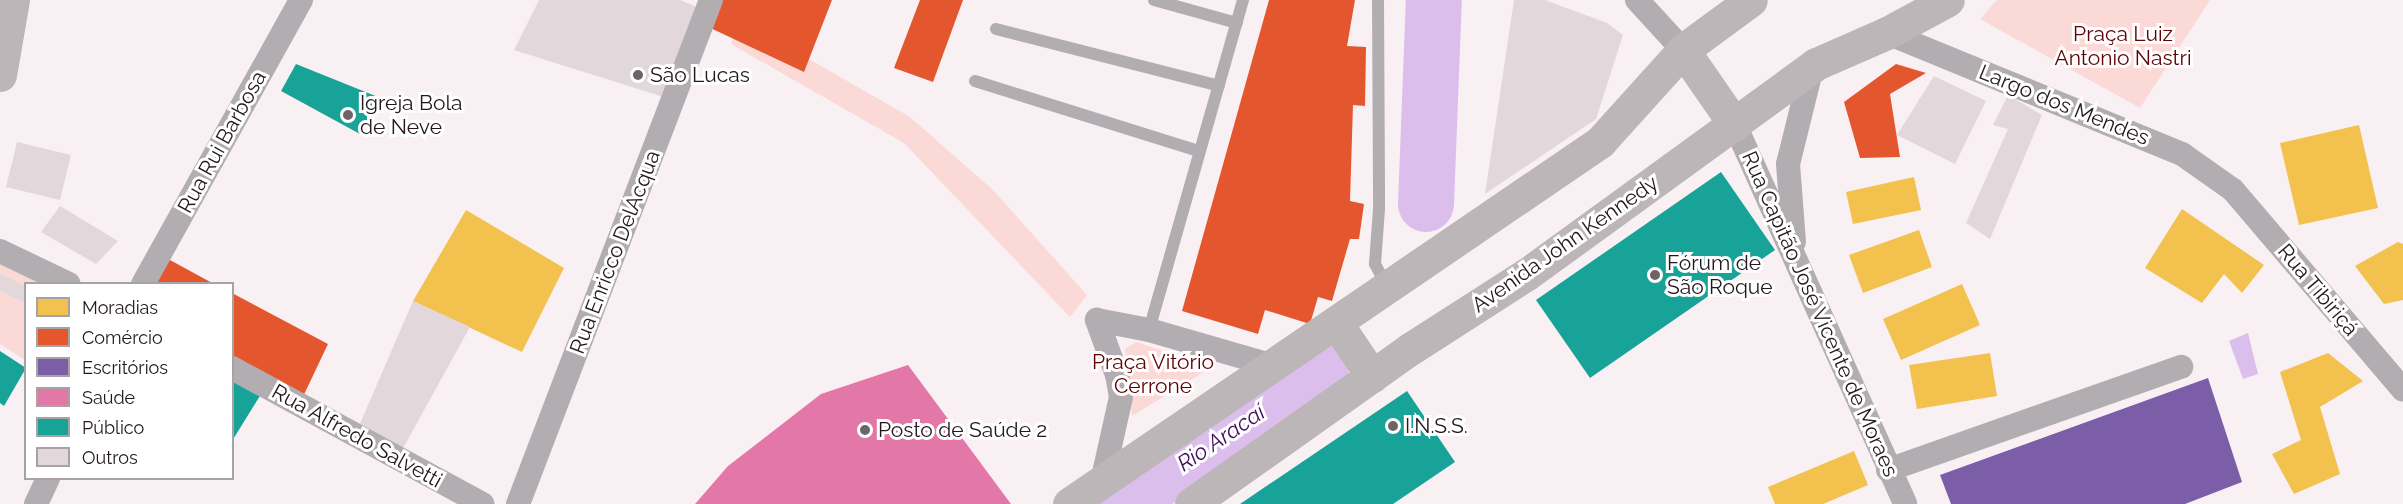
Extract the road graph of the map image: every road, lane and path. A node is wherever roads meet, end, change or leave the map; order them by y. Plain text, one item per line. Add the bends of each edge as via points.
1 (13, 0) edge
2 (301, 0) edge
3 (711, 0) edge
4 (1154, 0) edge
5 (1243, 0) edge
6 (1378, 0) edge
7 (1637, 0) edge
8 (1948, 0) edge
9 (1734, 4) edge
10 (1238, 23) junction
11 (996, 29) dead end
12 (1887, 33) junction
13 (1683, 50) junction
14 (1812, 67) junction
15 (0, 75) edge
16 (975, 81) dead end
17 (1219, 86) junction
18 (1735, 125) junction
19 (1199, 151) junction
20 (2233, 190) joint
21 (0, 251) edge
22 (1796, 260) junction
23 (65, 282) edge
24 (144, 282) edge
25 (1388, 289) junction
26 (1336, 324) junction
27 (1149, 330) junction
28 (1274, 366) junction
29 (2181, 367) dead end
30 (234, 369) edge
31 (1372, 376) junction
32 (2403, 390) edge
33 (1888, 470) junction
34 (47, 480) edge
35 (1101, 482) junction
36 (36, 504) edge
37 (482, 504) edge
38 (518, 504) edge
39 (1069, 504) edge
40 (1191, 504) edge
41 (1905, 504) edge

1 - 15 main road
2 - 24 street, Rua Rui Barbosa
3 - 38 street, Rua Enricco DelAcqua
4 - 10 lane
5 - 10 lane
6 - 25 lane via 1379,209 1374,264
7 - 13 street
8 - 12 main road, Avenida John Kennedy
9 - 13 main road
10 - 17 lane
11 - 17 lane
12 - 14 main road, Avenida John Kennedy
12 - 20 street, Largo dos Mendes via 2182,154
13 - 18 main road
13 - 25 main road via 1600,142
14 - 18 main road, Avenida John Kennedy
14 - 22 street via 1788,164
16 - 19 lane
17 - 19 lane
18 - 22 street, Rua Capitão José Vicente de Moraes
18 - 31 main road, Avenida John Kennedy via 1527,274
19 - 27 lane
20 - 32 street, Rua Tibiriçá
21 - 23 street
22 - 33 street, Rua Capitão José Vicente de Moraes
25 - 26 main road
26 - 28 main road
26 - 31 main road
27 - 28 street
27 - 35 street via 1097,320 1118,375 1121,397
28 - 35 main road
29 - 33 street
30 - 37 street, Rua Alfredo Salvetti
31 - 40 main road, Avenida John Kennedy
33 - 41 street, Rua Capitão José Vicente de Moraes
34 - 36 street
35 - 39 main road

